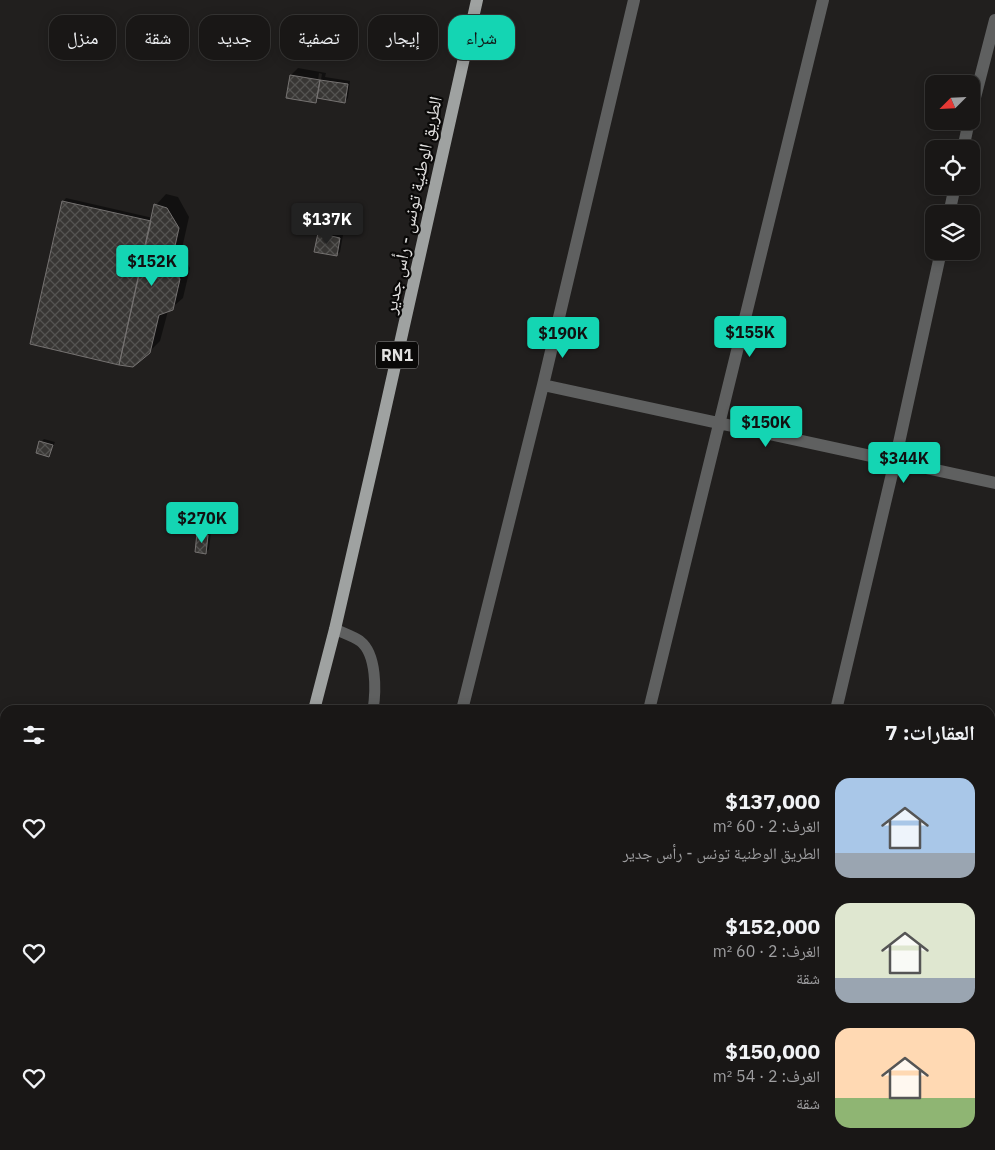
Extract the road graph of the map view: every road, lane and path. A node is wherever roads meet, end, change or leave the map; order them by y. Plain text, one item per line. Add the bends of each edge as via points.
1 (477, 0) edge
2 (634, 0) edge
3 (823, 0) edge
4 (995, 20) edge
5 (980, 78) edge
6 (939, 260) edge
7 (543, 385) junction
8 (720, 424) junction
9 (895, 461) junction
10 (995, 483) edge
11 (335, 629) junction
12 (315, 705) edge
13 (374, 705) edge
14 (463, 705) edge
15 (649, 705) edge
16 (837, 705) edge

1 - 11 main road, الطريق الوطنية تونس - رأس جدير / RN1
2 - 7 street
3 - 8 street
4 - 5 street
6 - 9 street
7 - 8 street
7 - 14 street
8 - 9 street
8 - 15 street
9 - 10 street
9 - 16 street
11 - 12 main road, الطريق الوطنية تونس - رأس جدير / RN1
11 - 13 lane via 362,642 374,665

